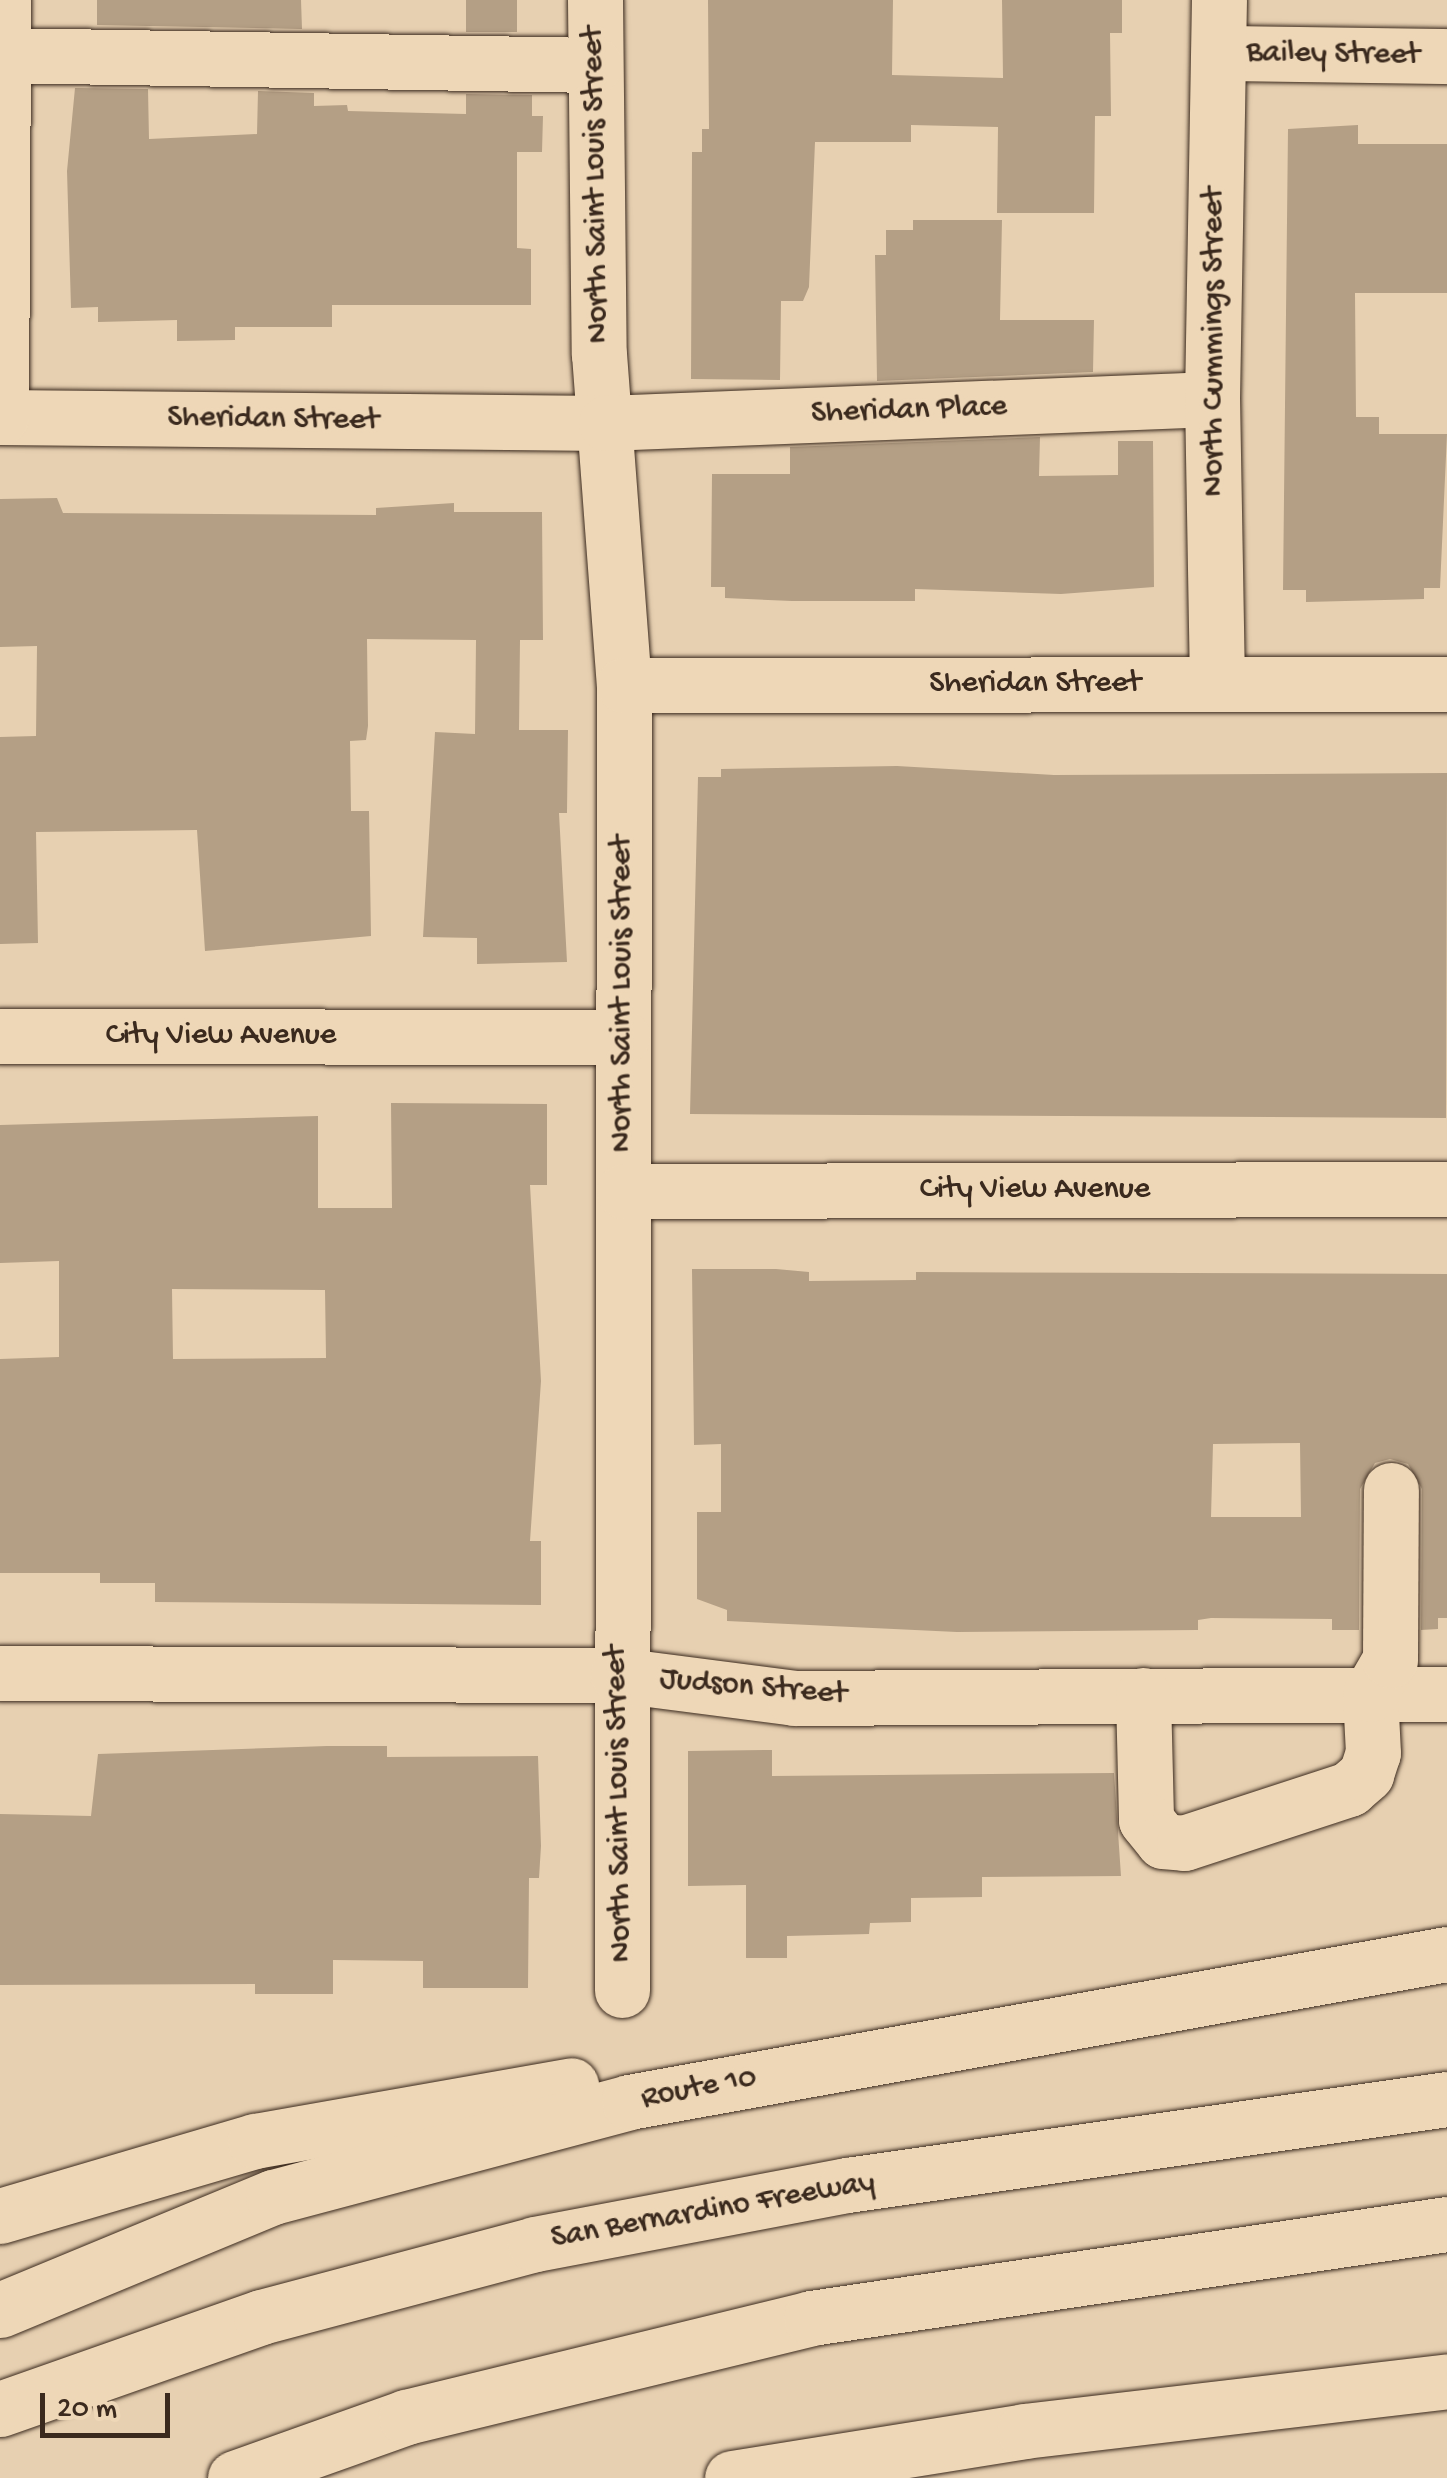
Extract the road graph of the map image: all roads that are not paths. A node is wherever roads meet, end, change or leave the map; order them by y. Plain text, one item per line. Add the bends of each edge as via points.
1 (3, 0) edge
2 (595, 0) edge
3 (1219, 0) edge
4 (1219, 54) junction
5 (1, 55) edge
6 (1447, 56) edge
7 (595, 65) junction
8 (1212, 399) junction
9 (1, 417) edge
10 (606, 423) junction
11 (624, 684) junction
12 (1217, 684) junction
13 (1447, 684) edge
14 (0, 1036) edge
15 (622, 1037) junction
16 (1447, 1188) edge
17 (624, 1191) junction
18 (1391, 1490) dead end
19 (0, 1673) edge
20 (618, 1675) junction
21 (1370, 1694) junction
22 (1447, 1694) edge
23 (1143, 1696) junction
24 (1439, 1955) edge
25 (622, 1990) dead end
26 (908, 2048) junction
27 (1435, 2100) edge
28 (0, 2216) edge
29 (1447, 2224) edge
30 (0, 2310) edge
31 (1447, 2380) edge
32 (0, 2410) edge
33 (234, 2478) edge
34 (732, 2478) edge

1 - 5 main road
2 - 7 main road, North Saint Louis Street
3 - 4 main road, North Cummings Street
4 - 6 main road, Bailey Street
4 - 8 main road, North Cummings Street
5 - 7 main road
5 - 9 main road
7 - 10 main road, North Saint Louis Street
8 - 10 main road, Sheridan Place
8 - 12 main road, North Cummings Street
9 - 10 main road, Sheridan Street
10 - 11 main road, North Saint Louis Street
11 - 12 main road, Sheridan Street
11 - 15 main road, North Saint Louis Street
12 - 13 main road, Sheridan Street
14 - 15 main road, City View Avenue
15 - 17 main road, North Saint Louis Street
16 - 17 main road, City View Avenue
17 - 20 main road, North Saint Louis Street
18 - 21 main road via 1390,1660
19 - 20 main road, Judson Street
20 - 23 main road, Judson Street via 794,1698
20 - 25 main road, North Saint Louis Street
21 - 22 main road, Judson Street
21 - 23 main road, Judson Street
21 - 23 main road via 1374,1753 1366,1774 1349,1788 1184,1843 1163,1842 1146,1820
24 - 26 main road, Route 10
26 - 28 main road via 396,2112 254,2141
26 - 30 main road, Route 10 via 629,2102 406,2158 273,2197
27 - 32 main road, San Bernardino Freeway via 848,2185 535,2244 363,2286
29 - 33 main road via 811,2318 406,2417
31 - 34 main road via 1024,2432

